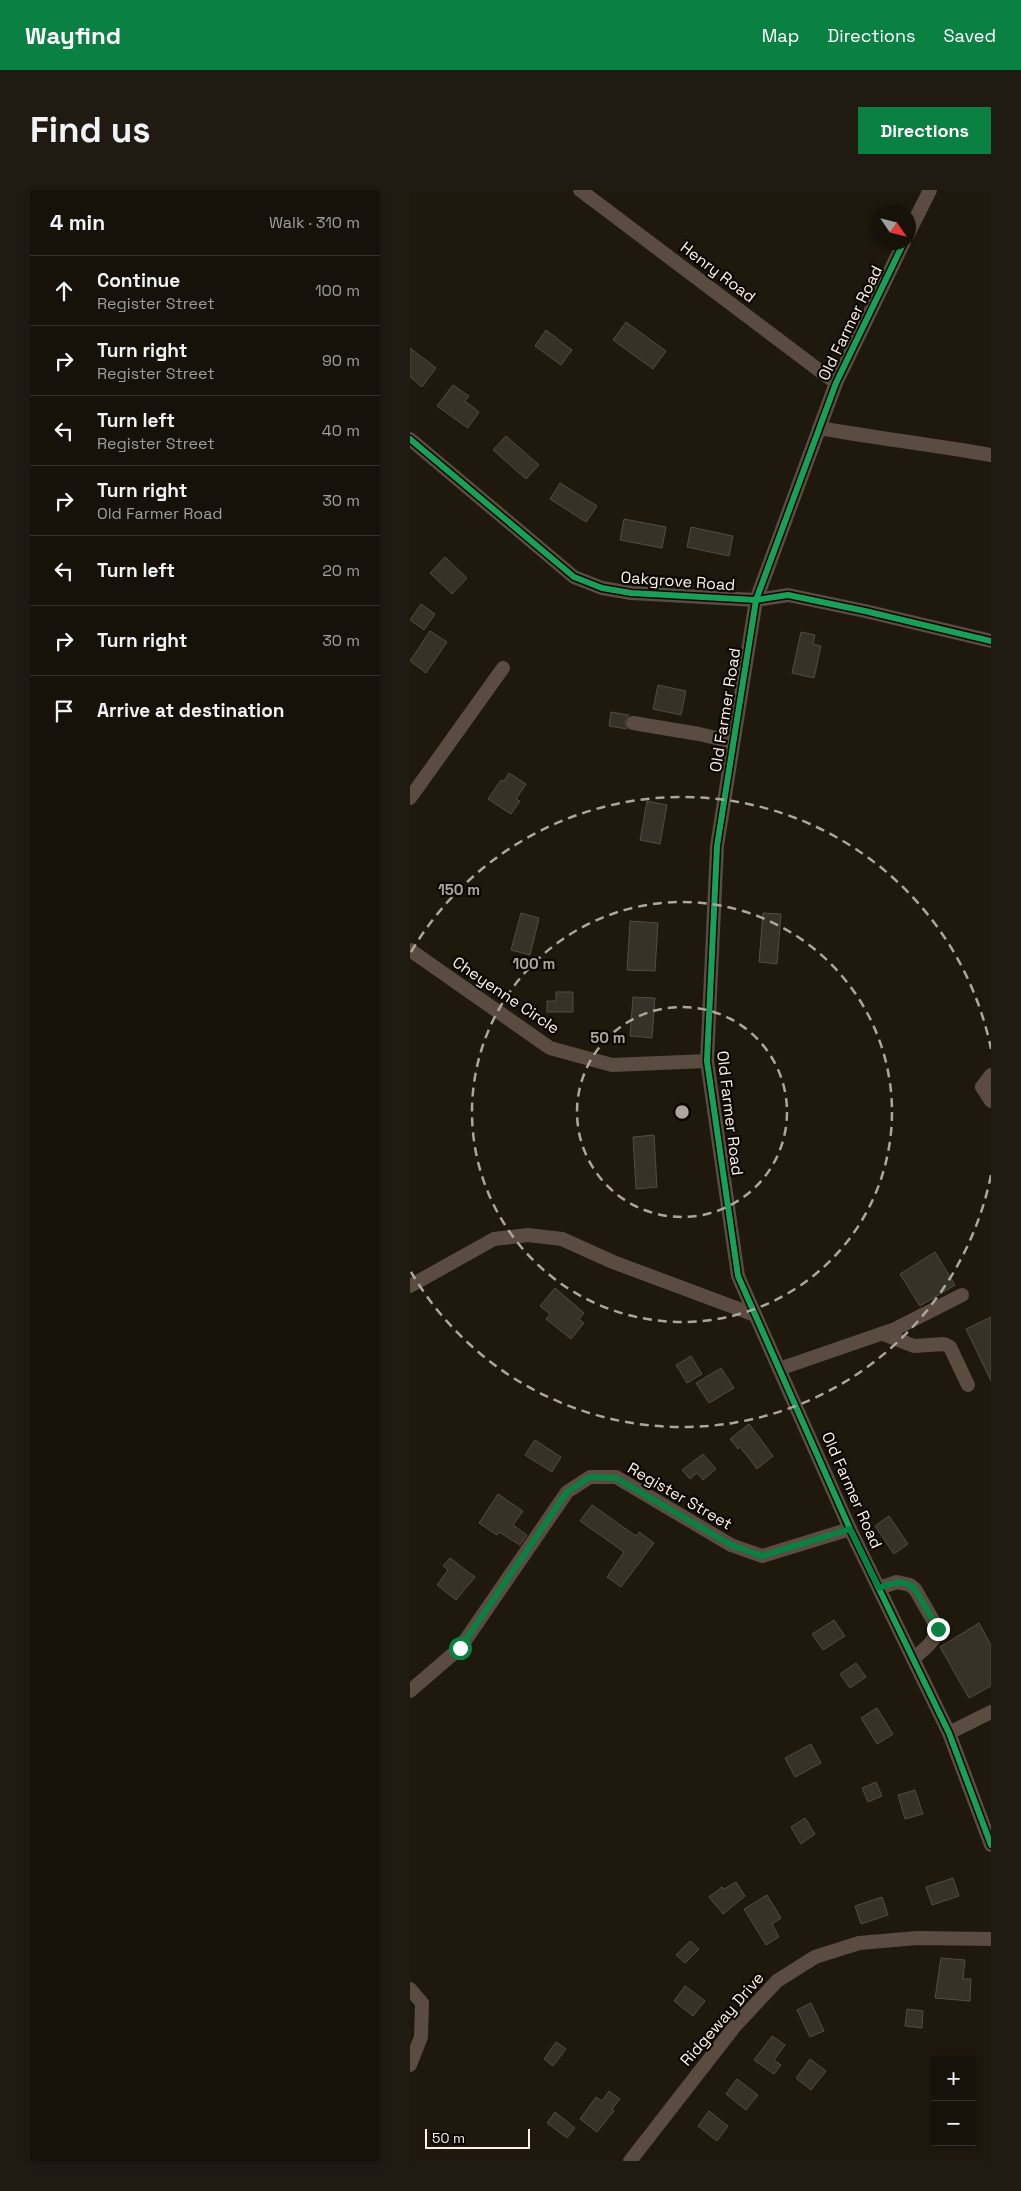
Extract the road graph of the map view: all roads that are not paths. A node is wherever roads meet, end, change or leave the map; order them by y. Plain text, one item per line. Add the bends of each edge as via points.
1 (580, 190) edge
2 (930, 190) edge
3 (916, 218) edge
4 (900, 250) edge
5 (836, 382) junction
6 (819, 428) junction
7 (410, 438) edge
8 (991, 455) edge
9 (756, 600) junction
10 (991, 641) edge
11 (503, 668) dead end
12 (633, 723) dead end
13 (733, 742) junction
14 (410, 798) edge
15 (410, 950) edge
16 (707, 1061) junction
17 (991, 1075) edge
18 (991, 1100) edge
19 (410, 1286) edge
20 (962, 1295) dead end
21 (755, 1315) junction
22 (882, 1334) junction
23 (779, 1369) junction
24 (968, 1385) dead end
25 (850, 1529) junction
26 (879, 1588) junction
27 (913, 1659) junction
28 (410, 1691) edge
29 (991, 1712) edge
30 (948, 1733) junction
31 (991, 1845) edge
32 (991, 1939) edge
33 (410, 1989) edge
34 (410, 2065) edge
35 (630, 2161) edge

1 - 5 street, Henry Road
2 - 3 street
4 - 5 street, Old Farmer Road
5 - 6 street, Old Farmer Road
6 - 8 street
6 - 9 street, Old Farmer Road
7 - 9 street, Oakgrove Road via 574,577 602,588 631,593
9 - 10 street, Oakgrove Road via 788,595
9 - 13 street, Old Farmer Road
11 - 14 street
12 - 13 street
13 - 16 street, Old Farmer Road via 717,846
15 - 16 street, Cheyenne Circle via 550,1048 612,1066
16 - 21 street, Old Farmer Road via 738,1276
17 - 18 street via 982,1087
19 - 21 street via 494,1239 528,1235 562,1238 613,1262
20 - 22 street
21 - 23 street, Old Farmer Road
22 - 23 street
22 - 24 street via 914,1346 944,1344 950,1347
23 - 25 street, Old Farmer Road
25 - 26 street, Old Farmer Road
25 - 28 street, Register Street via 762,1556 731,1545 616,1478 590,1477 567,1492 460,1648
26 - 27 street, Old Farmer Road
26 - 27 street via 897,1582 910,1585 935,1622 936,1635
27 - 30 street, Old Farmer Road
29 - 30 street
30 - 31 street, Old Farmer Road
32 - 35 street, Ridgeway Drive via 917,1938 859,1943 815,1957 777,1981 735,2026
33 - 34 street via 422,2003 421,2037

